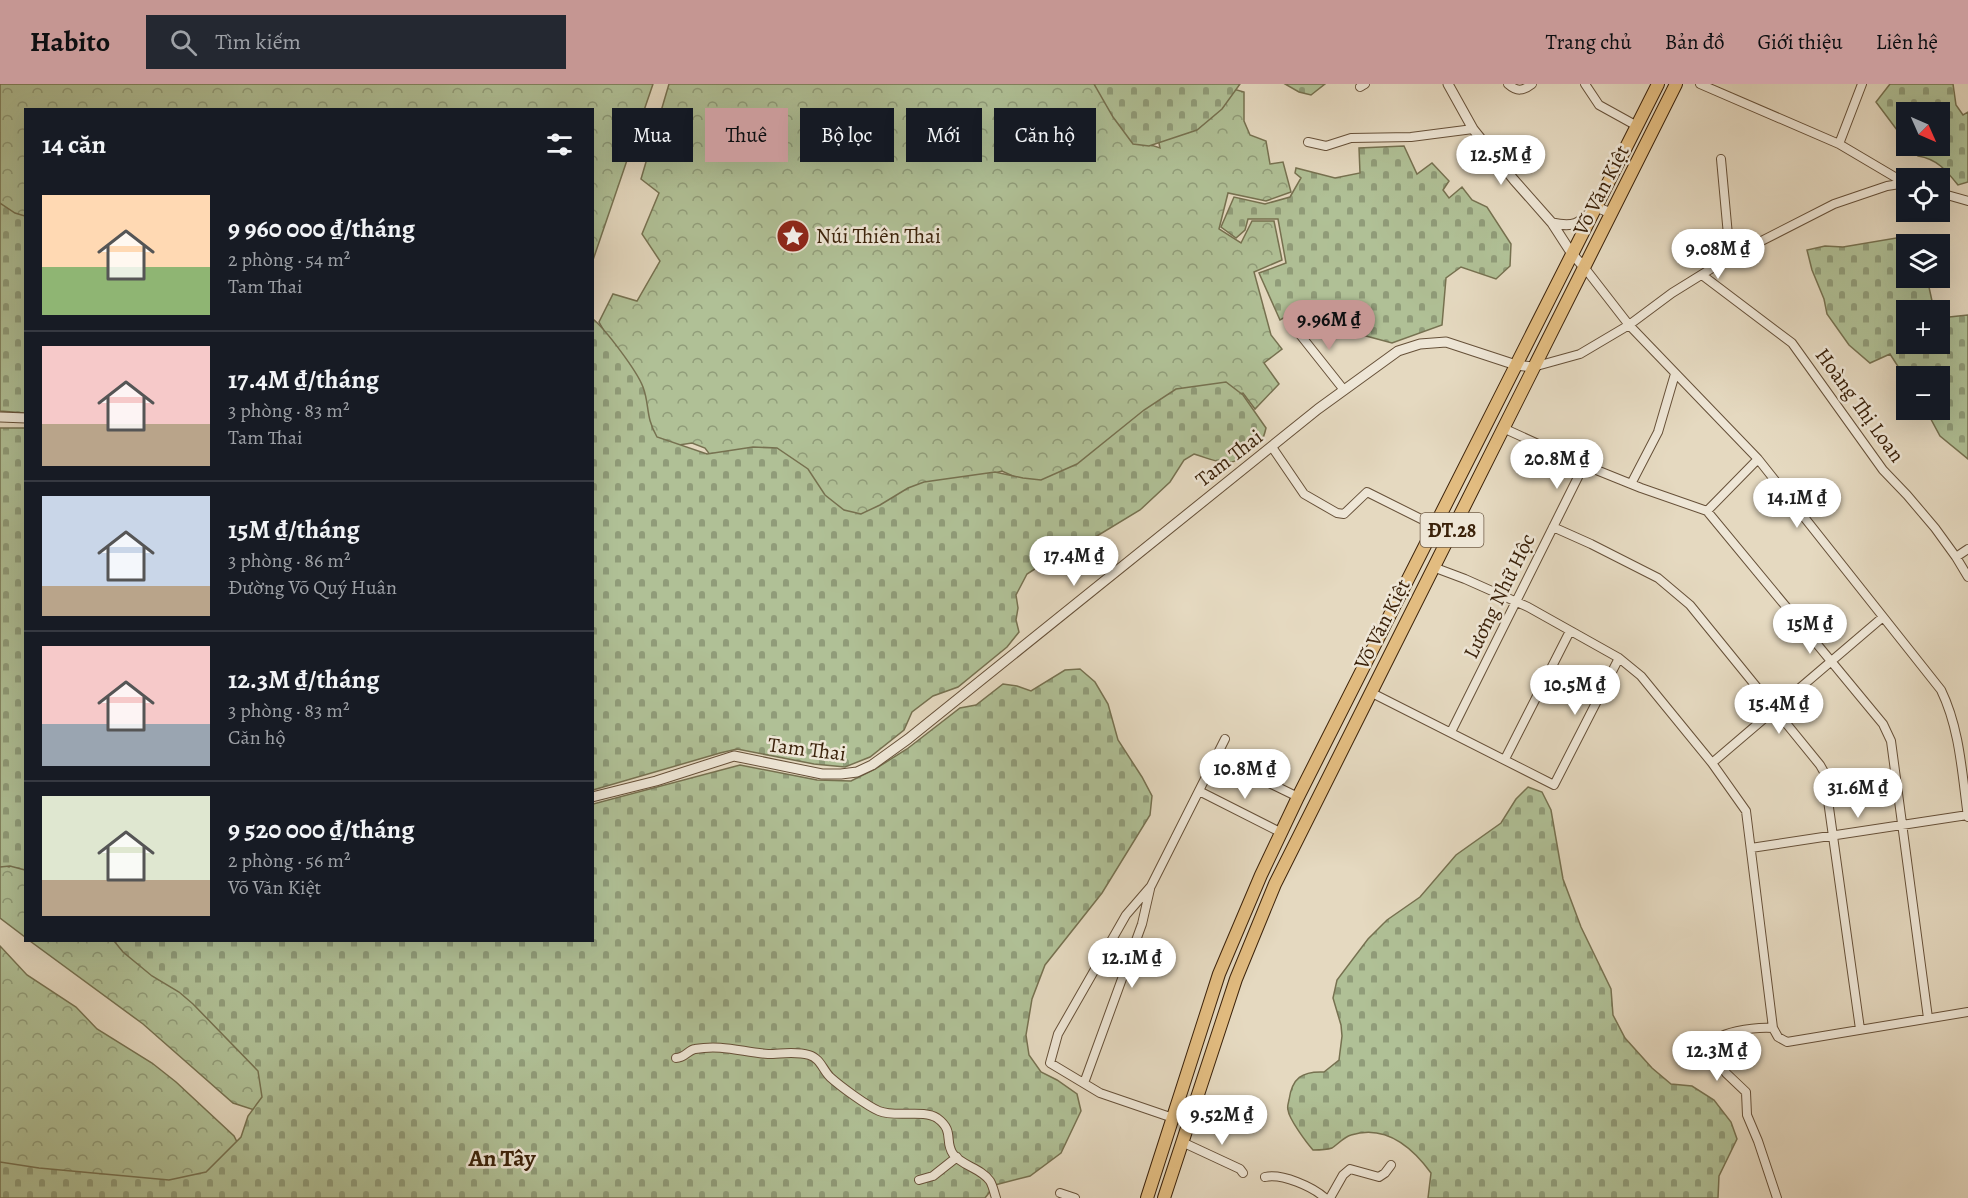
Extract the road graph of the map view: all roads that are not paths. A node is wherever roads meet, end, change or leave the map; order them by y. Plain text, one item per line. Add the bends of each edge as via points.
1 (1448, 84) edge
2 (1508, 84) edge
3 (1532, 84) edge
4 (1585, 84) edge
5 (1658, 84) edge
6 (1676, 84) edge
7 (1701, 84) edge
8 (1862, 84) edge
9 (1637, 126) junction
10 (1473, 129) junction
11 (1308, 142) dead end
12 (1839, 144) junction
13 (1721, 159) dead end
14 (1896, 177) edge
15 (1896, 185) edge
16 (1950, 196) edge
17 (1968, 201) edge
18 (1596, 207) junction
19 (1611, 213) junction
20 (1552, 223) junction
21 (1572, 254) junction
22 (1730, 257) junction
23 (1584, 267) junction
24 (1702, 275) junction
25 (1629, 325) junction
26 (1294, 327) dead end
27 (1516, 364) junction
28 (1533, 367) junction
29 (1675, 374) junction
30 (1344, 390) junction
31 (0, 417) edge
32 (24, 418) edge
33 (1503, 428) junction
34 (1272, 447) junction
35 (1758, 459) junction
36 (1584, 465) junction
37 (1631, 484) junction
38 (1707, 511) junction
39 (1435, 526) junction
40 (1553, 527) junction
41 (1968, 549) edge
42 (1956, 557) junction
43 (1433, 567) junction
44 (1968, 578) edge
45 (1516, 602) junction
46 (1883, 617) junction
47 (1569, 631) junction
48 (1619, 658) junction
49 (1832, 661) junction
50 (1370, 692) junction
51 (1775, 709) junction
52 (1451, 732) junction
53 (1225, 739) dead end
54 (1216, 757) junction
55 (1505, 759) junction
56 (1712, 763) junction
57 (1198, 792) junction
58 (594, 796) edge
59 (1298, 797) junction
60 (1968, 816) edge
61 (1902, 825) junction
62 (1280, 832) junction
63 (1833, 836) junction
64 (1751, 848) junction
65 (1151, 886) junction
66 (1219, 974) junction
67 (1236, 979) junction
68 (1968, 1012) edge
69 (1928, 1018) junction
70 (1773, 1028) junction
71 (1860, 1029) junction
72 (676, 1058) dead end
73 (1084, 1083) junction
74 (1173, 1118) junction
75 (1182, 1143) junction
76 (957, 1157) junction
77 (1391, 1165) dead end
78 (1243, 1173) dead end
79 (1154, 1176) junction
80 (1265, 1177) dead end
81 (919, 1180) dead end
82 (1169, 1181) junction
83 (1060, 1193) dead end
84 (996, 1198) edge
85 (1075, 1198) edge
86 (1147, 1198) edge
87 (1164, 1198) edge
88 (1325, 1198) edge
89 (1330, 1198) edge
90 (1777, 1198) edge

1 - 10 street
2 - 3 street via 1521,91
4 - 9 street via 1599,105
5 - 9 main road, Võ Văn Kiệt / ĐT.28
6 - 19 main road, Võ Văn Kiệt / ĐT.28
7 - 12 street
8 - 12 street
9 - 18 main road, Võ Văn Kiệt / ĐT.28
10 - 11 street via 1411,137 1351,138 1326,146
10 - 20 street
12 - 14 street
13 - 22 street
15 - 22 street, Tam Thai via 1834,204
16 - 17 street
18 - 19 street
18 - 20 street via 1580,222 1568,226
18 - 21 main road, Võ Văn Kiệt / ĐT.28
19 - 23 main road, Võ Văn Kiệt / ĐT.28
20 - 21 street
21 - 23 street
21 - 27 main road, Võ Văn Kiệt / ĐT.28
22 - 24 street, Tam Thai
23 - 25 street
23 - 28 main road, Võ Văn Kiệt / ĐT.28
24 - 25 street, Tam Thai
24 - 42 street, Hoàng Thị Loan via 1792,343 1883,470
25 - 28 street, Tam Thai via 1580,354
25 - 29 street
26 - 30 street
27 - 28 street, Tam Thai
27 - 30 street, Tam Thai via 1446,342 1420,344 1398,351
27 - 39 main road, Võ Văn Kiệt / ĐT.28
28 - 33 main road, Võ Văn Kiệt / ĐT.28
29 - 35 street
29 - 37 street via 1658,432
30 - 34 street, Tam Thai
31 - 32 street
33 - 36 street
33 - 43 main road, Võ Văn Kiệt / ĐT.28
34 - 39 street via 1304,494 1337,513 1344,514 1367,492
34 - 58 street, Tam Thai via 872,765 857,772 822,774 734,756
35 - 38 street
35 - 46 street
36 - 37 street
36 - 40 street
37 - 38 street
38 - 49 street
39 - 59 main road, Võ Văn Kiệt / ĐT.28
40 - 45 street, Lương Nhữ Hộc
40 - 51 street, Lương Nhữ Hộc via 1666,583 1690,605
41 - 42 street
42 - 44 street, Hoàng Thị Loan
43 - 45 street
43 - 50 main road, Võ Văn Kiệt / ĐT.28
45 - 47 street
45 - 52 street, Lương Nhữ Hộc
46 - 49 street
46 - 60 street via 1941,690 1948,705 1956,732
47 - 48 street
47 - 55 street
48 - 55 street via 1554,785
48 - 56 street via 1641,676
49 - 51 street
49 - 61 street via 1883,724 1891,741
50 - 52 street
50 - 67 main road, Võ Văn Kiệt / ĐT.28 via 1275,884
51 - 56 street
51 - 63 street, Lương Nhữ Hộc via 1824,772
52 - 55 street
53 - 54 street
54 - 57 street
54 - 59 street
56 - 64 street via 1746,811
57 - 62 street
57 - 65 street
59 - 62 main road, Võ Văn Kiệt / ĐT.28
60 - 61 street
61 - 63 street
61 - 69 street
62 - 66 main road, Võ Văn Kiệt / ĐT.28
63 - 64 street
63 - 71 street, Lương Nhữ Hộc
64 - 70 street
65 - 73 street via 1142,924
65 - 73 street via 1126,915 1058,1034 1050,1063
66 - 67 main road
66 - 74 main road, Võ Văn Kiệt / ĐT.28
67 - 75 main road, Võ Văn Kiệt / ĐT.28
68 - 69 street
69 - 71 street
70 - 71 street via 1787,1042
70 - 90 street via 1730,1033 1717,1038 1709,1048 1726,1073 1746,1092 1747,1115
72 - 76 street via 693,1049 710,1047 808,1055 878,1111 934,1116 949,1132
73 - 74 street via 1100,1093
74 - 79 main road, Võ Văn Kiệt / ĐT.28
75 - 78 street
75 - 82 main road, Võ Văn Kiệt / ĐT.28
76 - 81 street via 933,1176
76 - 84 street via 990,1182
77 - 89 street via 1379,1177 1350,1169 1342,1175
79 - 82 main road
79 - 86 main road, Võ Văn Kiệt / ĐT.28
80 - 88 street via 1303,1184
82 - 87 main road, Võ Văn Kiệt / ĐT.28
83 - 85 street

